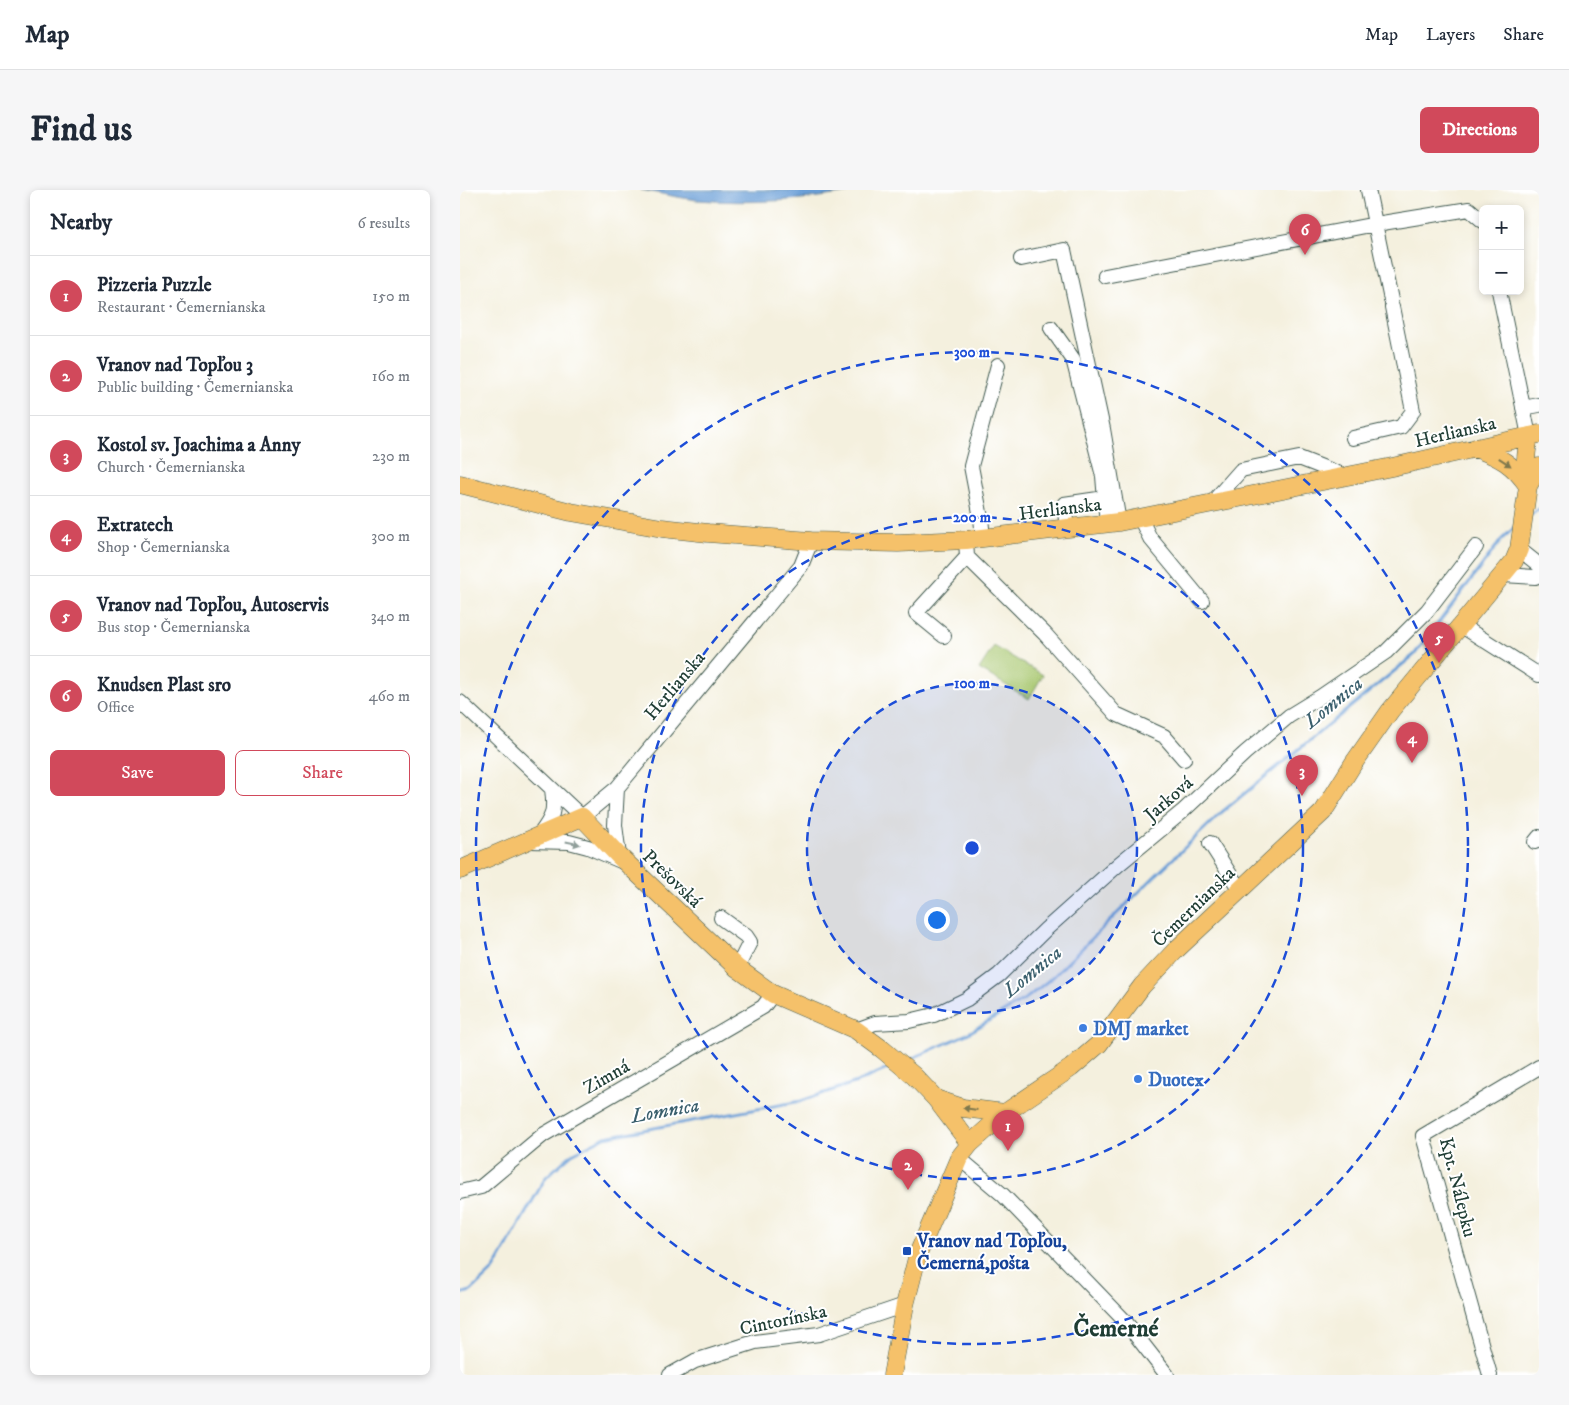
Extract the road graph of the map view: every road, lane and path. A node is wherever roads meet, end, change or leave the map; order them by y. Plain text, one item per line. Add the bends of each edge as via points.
1 (1368, 190) edge
2 (1479, 218) edge
3 (1376, 224) junction
4 (1021, 259) dead end
5 (1106, 276) dead end
6 (1500, 295) edge
7 (1051, 328) dead end
8 (998, 365) dead end
9 (1539, 405) edge
10 (1523, 408) junction
11 (1534, 435) edge
12 (1353, 438) dead end
13 (1475, 448) junction
14 (1539, 466) edge
15 (1345, 476) junction
16 (460, 484) edge
17 (1528, 486) junction
18 (1105, 498) junction
19 (1211, 504) junction
20 (1140, 518) junction
21 (1113, 523) junction
22 (1067, 528) junction
23 (811, 541) junction
24 (972, 545) junction
25 (1476, 546) dead end
26 (1519, 549) junction
27 (1539, 566) edge
28 (1503, 575) junction
29 (1539, 575) edge
30 (1202, 601) dead end
31 (1462, 626) junction
32 (944, 636) dead end
33 (1539, 675) edge
34 (460, 702) edge
35 (1184, 759) dead end
36 (617, 788) junction
37 (552, 789) junction
38 (582, 817) junction
39 (532, 837) junction
40 (1210, 843) dead end
41 (624, 860) junction
42 (460, 870) edge
43 (1240, 890) junction
44 (721, 918) dead end
45 (737, 968) junction
46 (773, 994) junction
47 (856, 1030) junction
48 (1539, 1068) edge
49 (936, 1099) junction
50 (1005, 1112) junction
51 (970, 1144) junction
52 (959, 1158) junction
53 (460, 1192) edge
54 (906, 1305) junction
55 (670, 1375) edge
56 (892, 1375) edge
57 (1167, 1375) edge
58 (1490, 1375) edge

1 - 3 street
2 - 3 street via 1468,209
3 - 5 street
3 - 12 street via 1413,411 1401,427
4 - 21 street via 1064,250 1103,428
6 - 10 street
7 - 18 street via 1073,359 1103,476
8 - 24 street via 970,466 981,518
9 - 10 street
10 - 11 street
11 - 13 main road, Herlianska
11 - 14 main road, Čemernianska
11 - 17 main road via 1526,453
13 - 15 main road, Herlianska
13 -> 17 main road via 1506,462
14 - 17 main road, Čemernianska
15 - 19 main road, Herlianska
15 - 19 street via 1300,458 1241,470
16 - 23 main road via 526,502 628,522 708,533
17 - 26 main road, Čemernianska
18 - 21 street
18 - 22 street via 1064,504
19 - 20 main road, Herlianska
20 - 21 main road, Herlianska
20 - 30 street via 1150,538
21 - 22 main road, Herlianska
22 - 24 main road, Herlianska
23 - 24 main road, Herlianska
23 - 36 street, Herlianska via 801,566
24 - 32 street via 916,613
24 - 35 street via 1116,714 1164,736
25 - 47 street, Jarková via 1426,610 1386,652 1282,722 1045,930 999,976 967,999 934,1016 875,1023
26 - 27 street
26 - 28 main road, Čemernianska
28 - 29 street
28 - 31 main road, Čemernianska
31 - 33 street
31 - 43 main road, Čemernianska via 1390,711 1323,812
34 - 37 street, Prešovská
36 - 38 street, Herlianska
36 - 41 street via 615,825
37 - 38 street, Prešovská
37 - 39 street via 552,815
38 - 39 main road, Herlianska
38 - 41 main road, Prešovská
39 -> 41 street via 568,842
39 - 42 main road, Herlianska
40 - 43 street
41 - 45 main road, Prešovská
43 - 50 main road, Čemernianska via 1142,986 1099,1044 1071,1068
44 - 45 street via 750,942
45 - 46 main road, Prešovská
46 - 47 main road, Prešovská
46 - 53 street, Zimná via 763,1007 543,1135 481,1187
47 - 49 main road, Prešovská via 914,1076
48 - 58 street, Kpt. Nálepku via 1423,1136
50 -> 49 main road via 963,1108
49 - 51 main road, Prešovská
50 - 51 main road, Čemernianska
51 - 52 main road, Čemernianska
52 - 54 main road, Čemernianska via 918,1254
52 - 57 street via 1003,1195 1124,1320
54 - 55 street, Cintorínska via 819,1334 755,1342 695,1361
54 - 56 main road, Čemernianska

